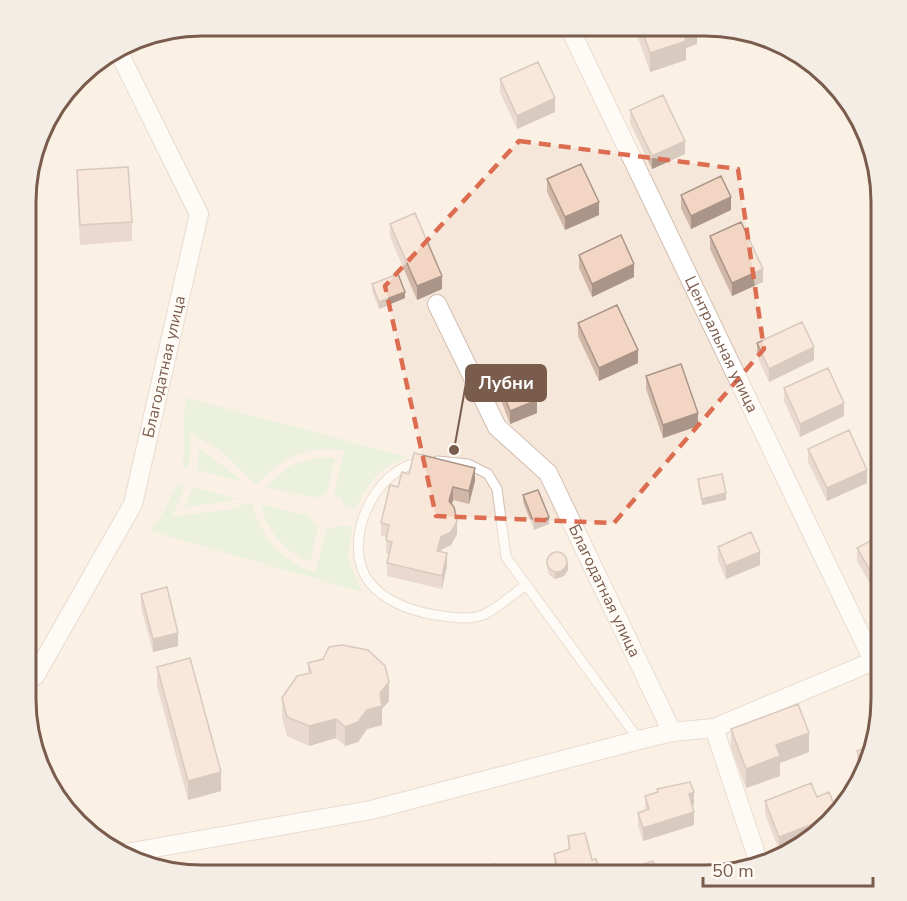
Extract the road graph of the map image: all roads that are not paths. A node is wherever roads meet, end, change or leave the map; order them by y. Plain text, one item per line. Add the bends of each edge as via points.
1 (573, 36) edge
2 (121, 57) edge
3 (437, 304) dead end
4 (526, 585) junction
5 (871, 652) edge
6 (36, 669) edge
7 (871, 669) edge
8 (714, 728) junction
9 (672, 732) junction
10 (639, 740) junction
11 (136, 851) edge
12 (757, 856) edge

1 - 5 street, Центральная улица
2 - 6 street, Благодатная улица via 199,214 133,504
3 - 9 street, Благодатная улица via 497,427 548,473
4 - 4 lane via 483,615 459,618 401,606 369,582 362,565 359,545 369,500 391,473 415,462 468,464 488,474 497,489 506,557
4 - 10 lane
7 - 8 street
8 - 9 street
8 - 12 street
9 - 10 street
10 - 11 street via 371,810

